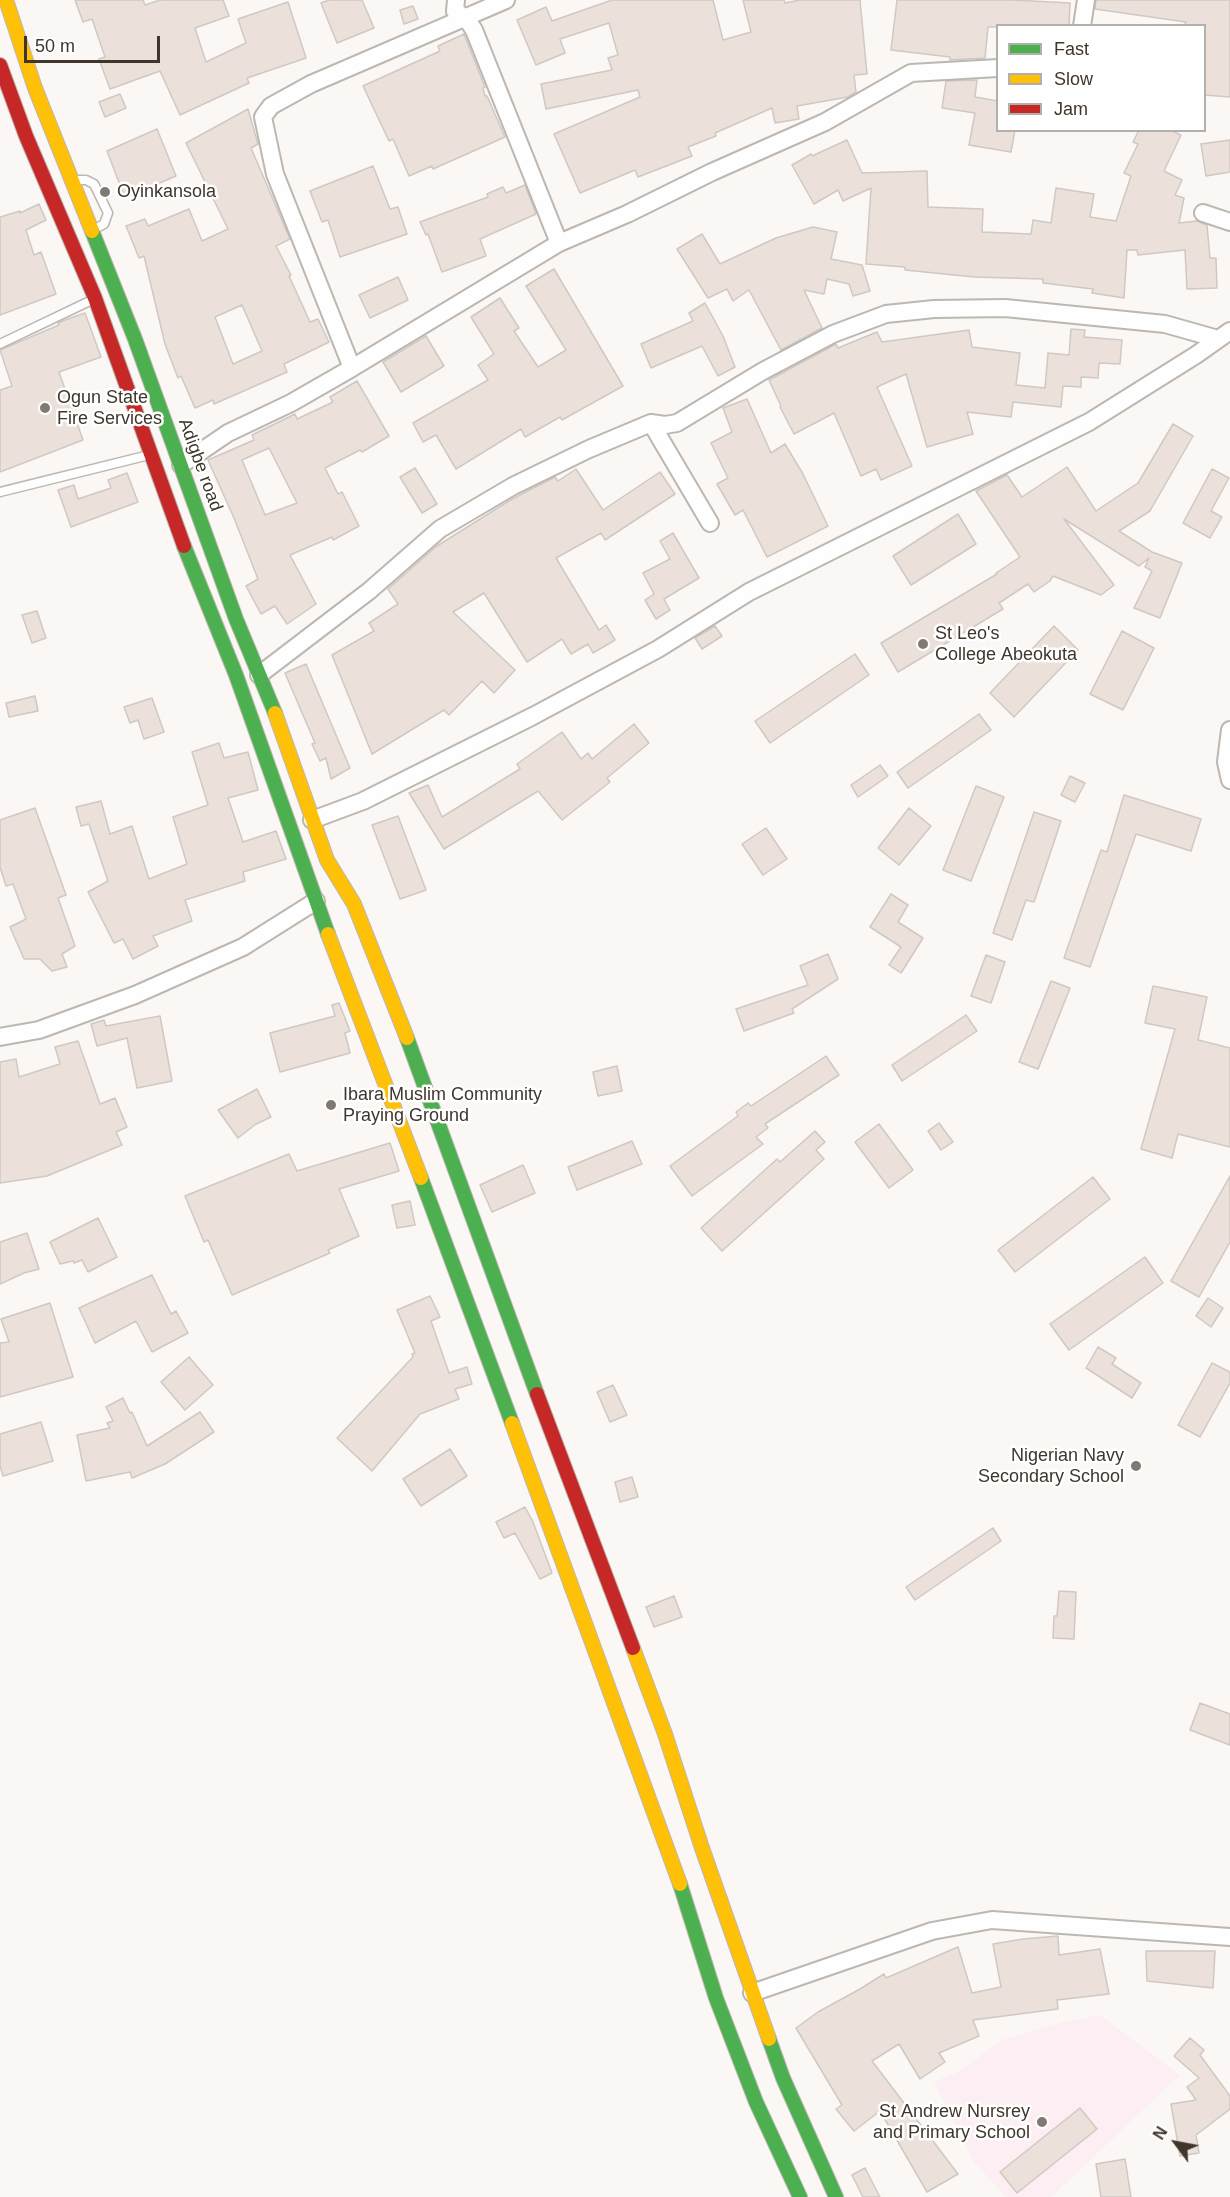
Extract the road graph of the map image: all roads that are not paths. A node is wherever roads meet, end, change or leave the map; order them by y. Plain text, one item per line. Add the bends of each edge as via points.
1 (6, 0) edge
2 (456, 0) edge
3 (507, 0) edge
4 (1086, 0) edge
5 (466, 18) junction
6 (1082, 24) edge
7 (0, 65) edge
8 (996, 68) edge
9 (3, 83) edge
10 (71, 180) junction
11 (1203, 213) dead end
12 (1230, 222) edge
13 (91, 231) junction
14 (559, 243) junction
15 (95, 298) junction
16 (1224, 335) edge
17 (0, 344) edge
18 (352, 368) junction
19 (651, 423) junction
20 (150, 455) junction
21 (180, 465) junction
22 (0, 492) edge
23 (710, 523) dead end
24 (259, 675) junction
25 (1230, 730) edge
26 (1230, 780) edge
27 (312, 820) junction
28 (316, 901) junction
29 (0, 1037) edge
30 (1230, 1937) edge
31 (752, 1993) junction
32 (800, 2197) edge
33 (836, 2197) edge

1 - 10 main road, Adigbe road
2 - 5 street via 455,11
3 - 5 street
4 - 6 street
5 - 14 street
5 - 18 street via 311,84 271,106 263,117 275,174
7 - 9 main road
8 - 14 street via 911,73 825,122
9 - 15 main road
10 - 13 main road, Adigbe road
10 - 13 lane via 94,184 108,213 104,224
11 - 12 street
13 - 21 main road, Adigbe road
14 - 18 street
15 - 17 lane
15 - 20 main road
16 - 19 street via 1166,324 1005,308 886,314 833,334 677,423
16 - 27 street via 1089,422 749,592 658,648 523,722 363,801
18 - 21 street via 228,433
19 - 23 street
19 - 24 street via 513,486 440,529 369,591
20 - 22 lane
20 - 28 main road via 236,675
21 - 24 main road, Adigbe road
24 - 27 main road, Adigbe road
25 - 26 street via 1226,762
27 - 31 main road, Adigbe road via 327,860 354,904 416,1061 669,1745
28 - 29 street via 243,947 135,995 39,1030
28 - 32 main road via 641,1773 716,1998 756,2102
30 - 31 street via 992,1920 932,1931
31 - 33 main road, Adigbe road via 783,2078

